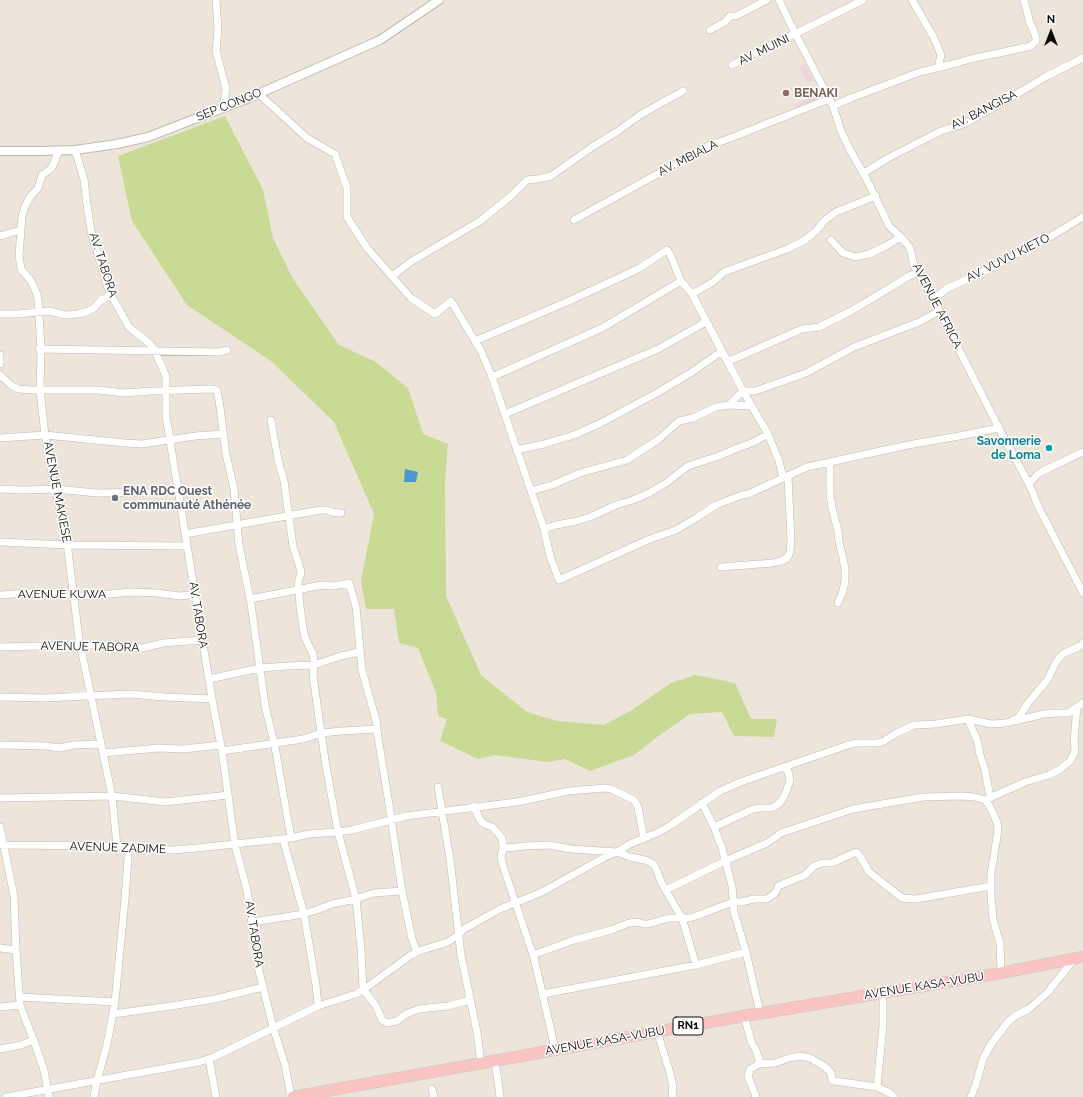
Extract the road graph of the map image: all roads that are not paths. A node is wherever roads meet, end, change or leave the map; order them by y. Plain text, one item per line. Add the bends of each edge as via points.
1 (216, 0) edge
2 (439, 0) edge
3 (767, 0) edge
4 (779, 0) edge
5 (863, 0) edge
6 (912, 0) edge
7 (1024, 0) edge
8 (710, 30) dead end
9 (796, 34) junction
10 (1083, 58) edge
11 (732, 65) dead end
12 (938, 68) junction
13 (683, 91) dead end
14 (259, 94) junction
15 (829, 99) junction
16 (833, 106) junction
17 (223, 108) junction
18 (59, 150) junction
19 (75, 150) junction
20 (0, 151) edge
21 (864, 173) junction
22 (876, 196) junction
23 (1083, 217) edge
24 (574, 220) dead end
25 (21, 230) junction
26 (0, 236) edge
27 (901, 237) junction
28 (831, 240) dead end
29 (918, 272) junction
30 (392, 276) junction
31 (681, 281) junction
32 (692, 294) junction
33 (111, 295) junction
34 (934, 300) junction
35 (939, 311) junction
36 (39, 313) junction
37 (0, 314) edge
38 (706, 322) junction
39 (475, 341) junction
40 (40, 349) junction
41 (227, 350) dead end
42 (155, 351) junction
43 (722, 351) junction
44 (0, 355) edge
45 (727, 362) junction
46 (0, 364) edge
47 (0, 375) edge
48 (492, 377) junction
49 (40, 390) junction
50 (165, 390) junction
51 (743, 391) junction
52 (729, 405) junction
53 (751, 406) junction
54 (505, 414) junction
55 (271, 420) dead end
56 (999, 428) junction
57 (223, 434) junction
58 (768, 434) junction
59 (45, 435) junction
60 (0, 438) edge
61 (170, 439) junction
62 (516, 450) junction
63 (1083, 452) edge
64 (830, 463) junction
65 (785, 477) junction
66 (1028, 484) junction
67 (0, 489) edge
68 (55, 489) junction
69 (178, 490) junction
70 (531, 491) junction
71 (341, 513) dead end
72 (289, 515) junction
73 (237, 524) junction
74 (544, 529) junction
75 (185, 534) junction
76 (0, 542) edge
77 (68, 544) junction
78 (187, 546) junction
79 (721, 567) dead end
80 (298, 590) junction
81 (194, 593) junction
82 (1083, 593) edge
83 (0, 595) edge
84 (74, 596) junction
85 (250, 599) junction
86 (838, 602) dead end
87 (202, 640) junction
88 (1083, 643) edge
89 (80, 645) junction
90 (0, 647) edge
91 (359, 652) junction
92 (314, 665) junction
93 (260, 668) junction
94 (208, 679) junction
95 (91, 696) junction
96 (0, 697) edge
97 (212, 699) junction
98 (1080, 705) edge
99 (968, 720) junction
100 (1006, 723) junction
101 (377, 729) junction
102 (322, 733) junction
103 (274, 743) junction
104 (0, 744) edge
105 (101, 744) junction
106 (221, 748) junction
107 (103, 753) junction
108 (783, 767) junction
109 (438, 786) dead end
110 (228, 795) junction
111 (112, 796) junction
112 (0, 798) edge
113 (988, 798) junction
114 (702, 803) junction
115 (474, 806) junction
116 (442, 812) junction
117 (390, 819) junction
118 (0, 827) edge
119 (714, 827) junction
120 (338, 832) junction
121 (287, 838) junction
122 (644, 838) junction
123 (235, 844) junction
124 (2, 845) edge
125 (117, 846) junction
126 (503, 847) junction
127 (128, 848) junction
128 (617, 852) junction
129 (725, 860) junction
130 (991, 886) junction
131 (666, 890) junction
132 (402, 891) junction
133 (356, 899) junction
134 (516, 902) junction
135 (733, 902) junction
136 (304, 914) junction
137 (682, 918) junction
138 (252, 922) junction
139 (458, 935) junction
140 (0, 948) edge
141 (16, 950) junction
142 (418, 952) junction
143 (746, 952) junction
144 (533, 955) junction
145 (1078, 958) edge
146 (696, 965) junction
147 (1001, 973) junction
148 (263, 987) junction
149 (363, 989) junction
150 (883, 992) junction
151 (543, 994) junction
152 (19, 997) junction
153 (470, 1000) junction
154 (115, 1002) junction
155 (20, 1005) junction
156 (318, 1006) junction
157 (0, 1007) edge
158 (760, 1013) junction
159 (113, 1014) junction
160 (744, 1016) junction
161 (273, 1027) junction
162 (657, 1031) junction
163 (34, 1040) junction
164 (0, 1049) edge
165 (555, 1050) junction
166 (209, 1059) junction
167 (495, 1060) junction
168 (481, 1063) junction
169 (758, 1064) junction
170 (97, 1081) junction
171 (877, 1087) junction
172 (432, 1089) dead end
173 (49, 1093) edge
174 (6, 1097) edge
175 (94, 1097) edge
176 (216, 1097) edge
177 (292, 1097) edge
178 (434, 1097) edge
179 (500, 1097) edge
180 (673, 1097) edge
181 (756, 1097) edge
182 (894, 1097) edge
183 (970, 1097) edge

1 - 17 street via 216,51 226,89
2 - 14 street, SEP CONGO via 380,40
3 - 8 street via 736,16 730,16 725,22
4 - 9 street, AVENUE AFRICA
5 - 9 street, AV. MUINI
6 - 12 street via 941,55
7 - 12 street via 1036,37 1034,44
9 - 11 street, AV. MUINI
9 - 15 street, AVENUE AFRICA
10 - 21 street, AV. BANGISA via 1046,76 966,123 941,131
12 - 16 street via 899,79
13 - 30 street via 640,115 550,176 527,180 480,221 412,261
14 - 17 street, SEP CONGO
14 - 30 street via 307,138 335,154 347,188 347,217 367,248
15 - 16 street, AVENUE AFRICA
15 - 24 street, AV. MBIALA via 710,145
16 - 21 street, AVENUE AFRICA via 841,131
17 - 19 street, SEP CONGO via 148,137
18 - 19 street, SEP CONGO
18 - 20 street, SEP CONGO
18 - 25 street, AVENUE MAKIESE via 52,168 42,175 38,188 26,204
19 - 33 street, AV. TABORA via 84,179 91,231
21 - 22 street, AVENUE AFRICA
22 - 27 street, AVENUE AFRICA via 889,226
22 - 32 street via 836,212 804,240 788,249 724,272 713,282
23 - 34 street, AV. VUVU KIETO via 1043,241 946,289
25 - 26 street
25 - 36 street, AVENUE MAKIESE via 21,269 37,294
27 - 28 street via 869,254 855,257 843,254
27 - 29 street, AVENUE AFRICA via 910,248
29 - 34 street, AVENUE AFRICA
29 - 45 street via 819,327 802,329
30 - 39 street via 411,298 435,314 451,301
31 - 32 street
31 - 39 street via 667,250 638,269
31 - 48 street via 602,328
32 - 38 street
33 - 36 street via 101,300 89,312 65,315 49,311
33 - 42 street, AV. TABORA via 129,327
34 - 35 street, AVENUE AFRICA
35 - 51 street via 806,372 755,391
35 - 56 street, AVENUE AFRICA
36 - 37 street
36 - 40 street, AVENUE MAKIESE
38 - 43 street
38 - 54 street via 658,349
39 - 48 street
40 - 42 street
40 - 49 street, AVENUE MAKIESE
41 - 42 street
42 - 50 street, AV. TABORA via 166,376
43 - 45 street
43 - 62 street via 655,394 599,424 574,435
44 - 46 street
45 - 51 street
47 - 49 street via 12,386
48 - 54 street
49 - 50 street via 98,390 124,393
49 - 59 street, AVENUE MAKIESE
50 - 57 street via 216,390 219,395
50 - 61 street, AV. TABORA
51 - 52 street
51 - 53 street
52 - 53 street
52 - 70 street via 716,407 680,421 659,439 627,460 580,473
53 - 58 street
54 - 62 street
55 - 72 street
56 - 64 street
56 - 66 street, AVENUE AFRICA
57 - 61 street
57 - 73 street via 234,489
58 - 65 street
58 - 74 street via 719,456 688,466 666,483 633,500 590,517
59 - 60 street
59 - 61 street via 142,444
59 - 68 street, AVENUE MAKIESE
61 - 69 street, AV. TABORA
62 - 70 street
63 - 66 street via 1043,471
64 - 65 street via 807,467
64 - 86 street via 830,494 845,569 845,582
65 - 74 street via 716,505 676,530 559,580
65 - 79 street via 791,541 787,558 772,563
66 - 82 street, AVENUE AFRICA
67 - 68 street
68 - 69 street via 98,493
68 - 77 street, AVENUE MAKIESE
69 - 75 street, AV. TABORA
70 - 74 street
71 - 72 street via 321,510
72 - 73 street
72 - 80 street via 293,546 301,573
73 - 75 street
73 - 85 street
75 - 78 street, AV. TABORA
76 - 77 street
77 - 78 street
77 - 84 street, AVENUE MAKIESE
78 - 81 street, AV. TABORA
80 - 85 street
80 - 91 street via 349,583 356,607
80 - 92 street via 304,634 313,654
81 - 84 street, AVENUE KUWA via 180,596 130,592
81 - 87 street, AV. TABORA
83 - 84 street, AVENUE KUWA via 61,592
84 - 89 street, AVENUE MAKIESE
85 - 93 street
87 - 89 street, AVENUE TABORA via 164,643 143,648
87 - 94 street, AV. TABORA
88 - 100 street via 1059,658 1048,679 1017,719
89 - 90 street, AVENUE TABORA
89 - 95 street, AVENUE MAKIESE
91 - 92 street
91 - 101 street
92 - 93 street
92 - 102 street via 313,676
93 - 94 street
93 - 103 street
94 - 97 street, AV. TABORA
95 - 96 street
95 - 97 street via 130,694
95 - 105 street, AVENUE MAKIESE
97 - 106 street, AV. TABORA
98 - 100 street via 1068,713 1052,713
98 - 113 street via 1074,754 1070,761 1049,775
99 - 100 street via 991,724
99 - 108 street via 914,726 882,742 856,743
99 - 113 street via 977,740 985,770
101 - 102 street
101 - 117 street
102 - 103 street
102 - 120 street
103 - 106 street
103 - 121 street
104 - 105 street via 60,748
105 - 107 street, AVENUE MAKIESE
106 - 107 street via 159,748
106 - 110 street, AV. TABORA
107 - 111 street, AVENUE MAKIESE
108 - 114 street via 726,788
108 - 119 street via 788,771 790,780 782,800 777,805 753,809
109 - 116 street
110 - 111 street via 165,802
110 - 123 street, AV. TABORA
111 - 112 street
111 - 125 street, AVENUE MAKIESE
113 - 129 street via 923,797 853,809 781,833 767,843
113 - 130 street via 998,827
114 - 119 street
114 - 122 street via 663,830
115 - 116 street, AVENUE ZADIME
115 - 122 street, AVENUE ZADIME via 517,802 569,791 611,789 634,800 638,807
115 - 126 street via 480,820 492,827 502,838
116 - 117 street, AVENUE ZADIME
116 - 139 street
117 - 120 street, AVENUE ZADIME
117 - 132 street
118 - 124 street
119 - 129 street
120 - 121 street, AVENUE ZADIME
120 - 133 street
121 - 123 street, AVENUE ZADIME
121 - 136 street
122 - 128 street
123 - 127 street, AVENUE ZADIME via 172,850
123 - 138 street, AV. TABORA
124 - 125 street, AVENUE ZADIME
124 - 141 street via 14,896
125 - 127 street, AVENUE ZADIME
126 - 128 street via 549,845
126 - 134 street via 501,857
127 - 154 street
128 - 131 street via 652,863
128 - 134 street via 542,892
129 - 131 street
129 - 135 street via 732,886
130 - 135 street via 916,899 902,898 869,872 856,852 832,863 814,866 805,876 778,886 774,894 767,899
130 - 147 street via 992,909 1000,944
131 - 137 street
132 - 133 street via 374,893
132 - 142 street via 412,939
133 - 136 street
133 - 149 street
134 - 139 street via 484,917
134 - 144 street
135 - 137 street via 706,913
135 - 143 street
136 - 138 street
136 - 156 street
137 - 144 street via 668,918 646,925 629,922
137 - 146 street
138 - 148 street, AV. TABORA
139 - 142 street via 444,944
139 - 153 street
140 - 141 street
141 - 152 street
142 - 149 street
143 - 146 street
143 - 158 street
144 - 151 street
145 - 147 highway, AVENUE KASA-VUBU / RN1
145 - 183 street via 1048,992 1029,1009 1008,1022 983,1059
146 - 151 street
147 - 150 highway, AVENUE KASA-VUBU / RN1
148 - 159 street via 215,999
148 - 161 street, AV. TABORA
149 - 153 street via 376,1006 382,1020 387,1023 398,1021 406,1014 419,1009 448,1006
149 - 156 street via 349,997
150 - 158 highway, AVENUE KASA-VUBU / RN1
150 - 171 street via 883,1025
151 - 165 street
152 - 154 street
152 - 155 street
153 - 168 street
154 - 159 street
155 - 157 street
155 - 163 street
156 - 161 street
158 - 160 highway, AVENUE KASA-VUBU / RN1
159 - 170 street
160 - 162 highway, AVENUE KASA-VUBU / RN1
160 - 169 street
161 - 166 street
161 - 177 street, AV. TABORA
162 - 165 highway, AVENUE KASA-VUBU / RN1
162 - 180 street via 670,1073
163 - 164 street
163 - 173 street
165 - 167 highway, AVENUE KASA-VUBU / RN1
166 - 170 street
166 - 176 street
167 - 168 highway, AVENUE KASA-VUBU / RN1
167 - 179 street
168 - 177 highway, AVENUE KASA-VUBU / RN1
169 - 171 street via 776,1063 795,1056 804,1056 829,1070 834,1081
169 - 181 street via 750,1070 748,1076
170 - 173 street
170 - 175 street
171 - 182 street
172 - 178 street
173 - 174 street

